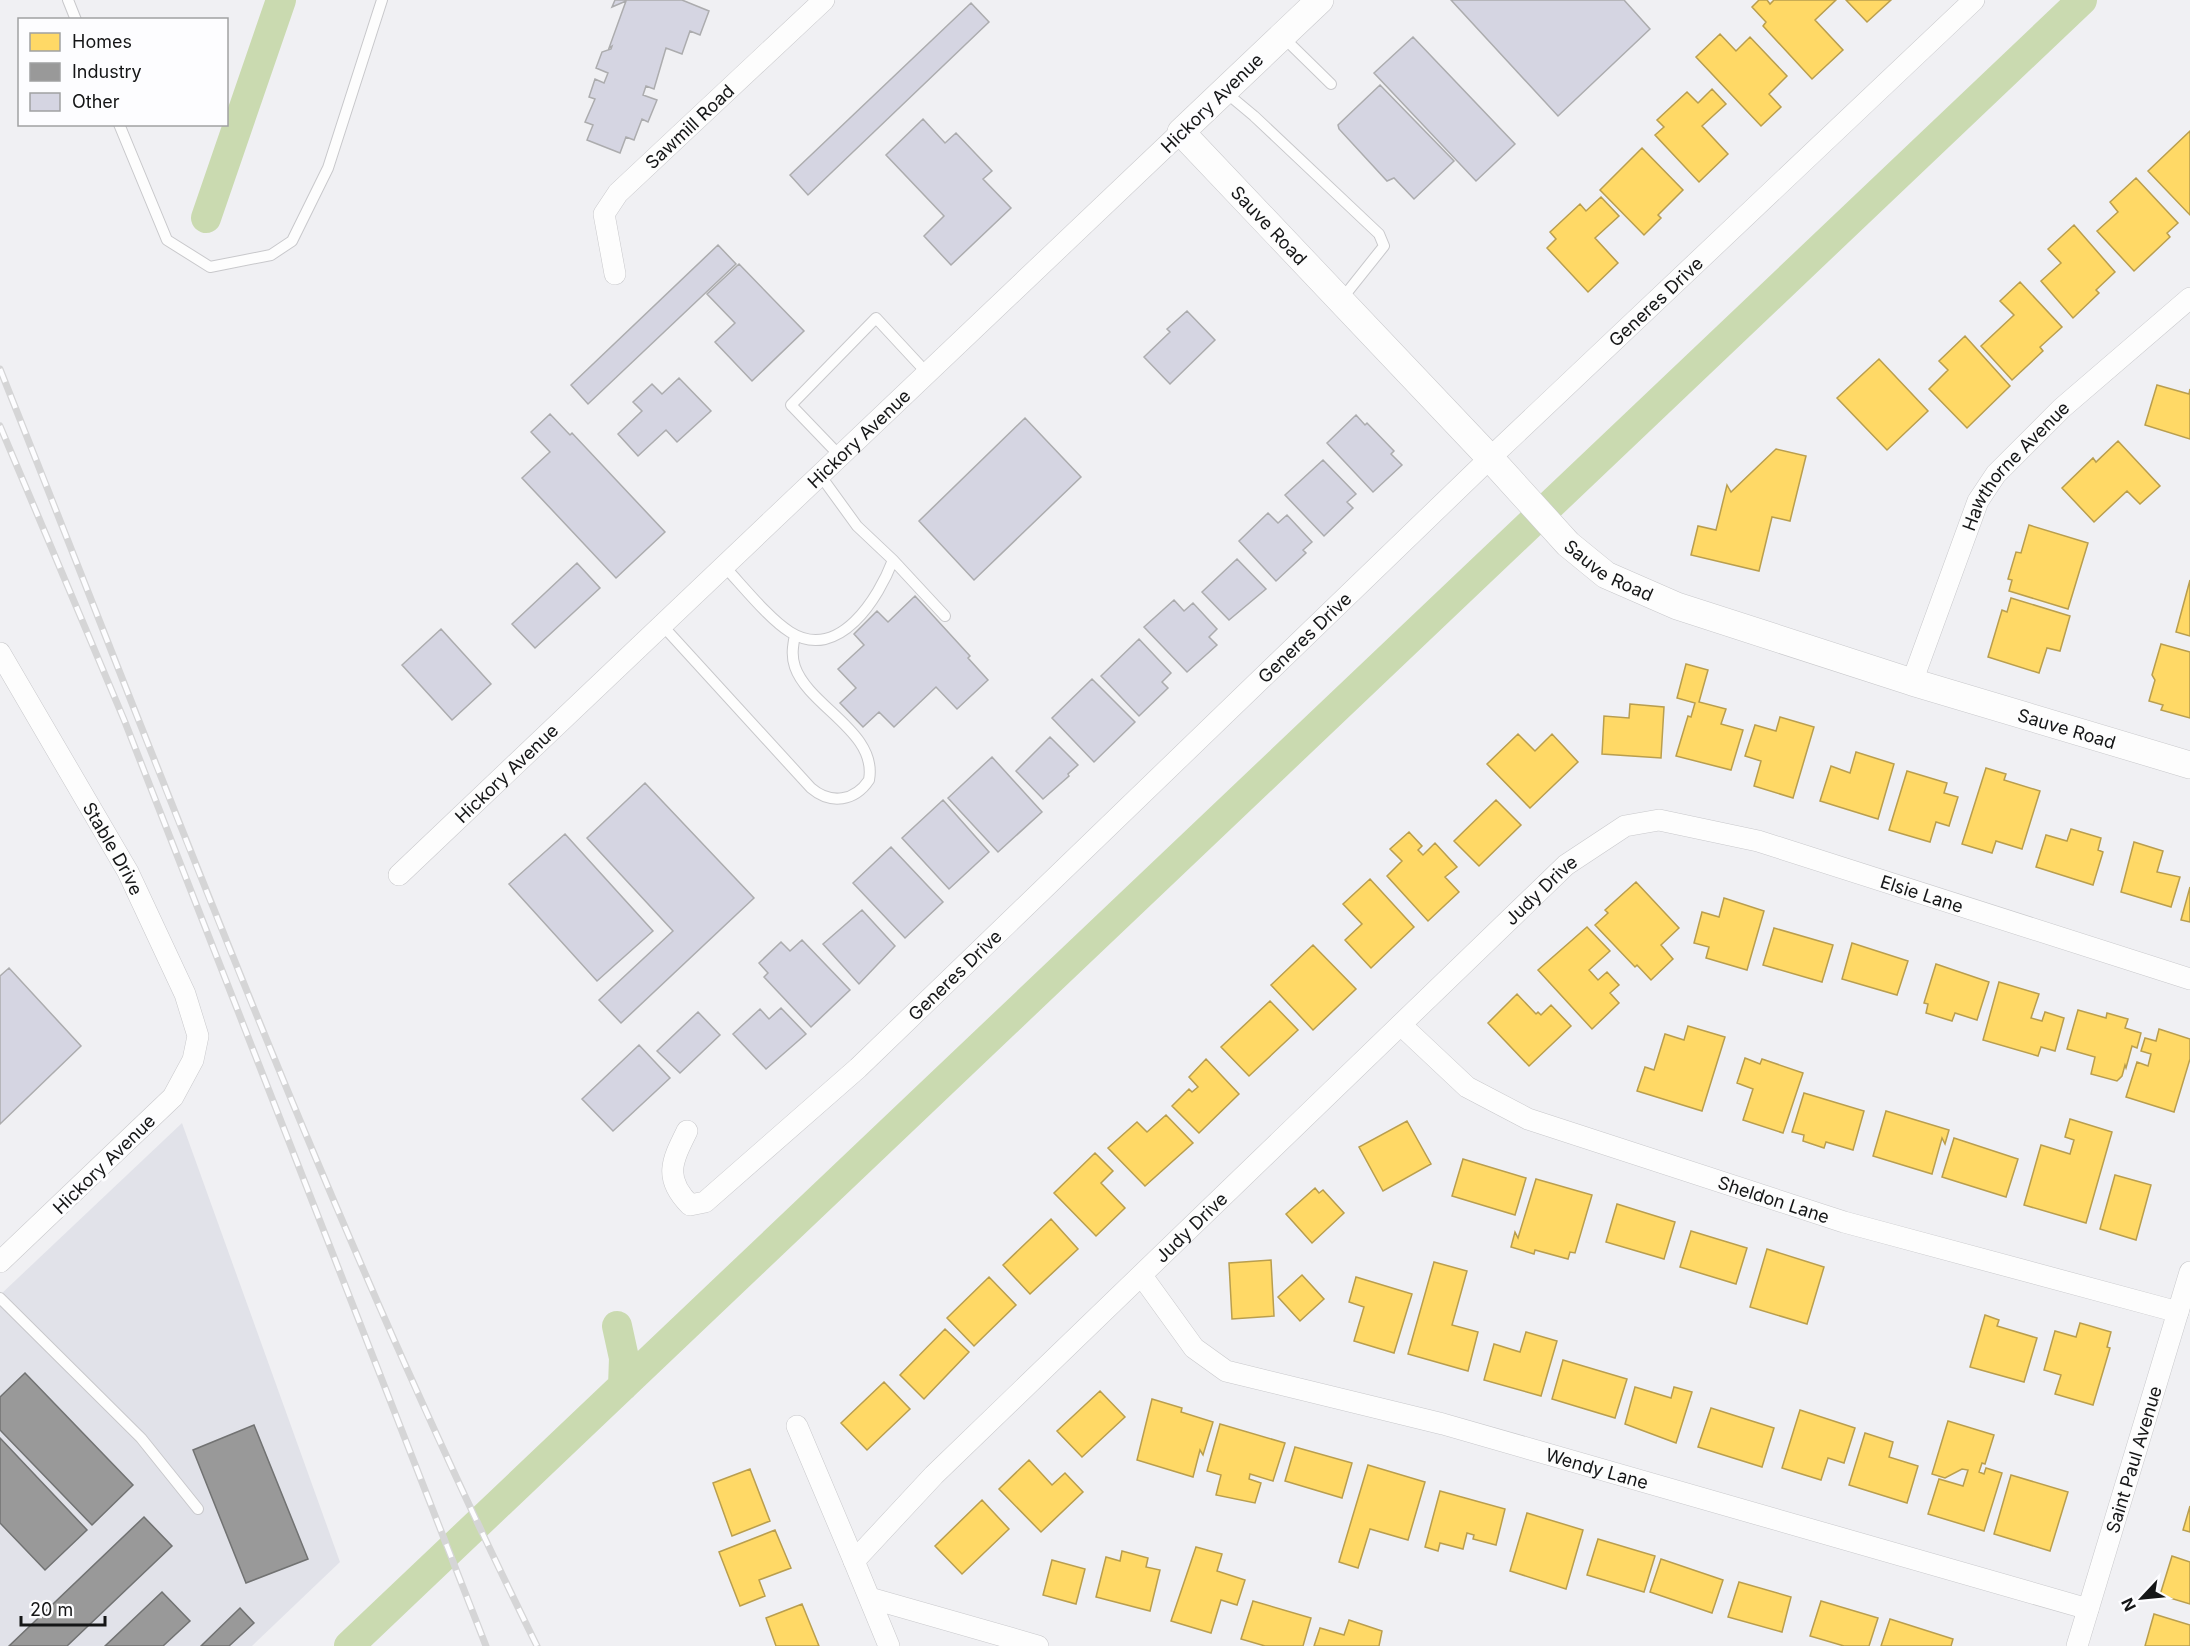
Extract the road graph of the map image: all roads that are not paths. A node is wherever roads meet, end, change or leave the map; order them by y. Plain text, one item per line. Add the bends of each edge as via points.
1 (68, 0) edge
2 (382, 0) edge
3 (824, 0) edge
4 (1320, 0) edge
5 (1974, 0) edge
6 (75, 18) edge
7 (1282, 36) junction
8 (1331, 84) dead end
9 (1224, 91) junction
10 (120, 126) edge
11 (1181, 132) junction
12 (615, 274) dead end
13 (2190, 298) edge
14 (1341, 300) junction
15 (927, 373) junction
16 (840, 456) junction
17 (1490, 458) junction
18 (820, 475) junction
19 (892, 560) junction
20 (724, 566) junction
21 (945, 616) dead end
22 (662, 625) junction
23 (795, 635) junction
24 (0, 653) edge
25 (1912, 682) junction
26 (2190, 765) edge
27 (1653, 822) joint
28 (399, 875) dead end
29 (2190, 979) edge
30 (1401, 1025) junction
31 (193, 1056) joint
32 (687, 1131) dead end
33 (0, 1262) edge
34 (2190, 1272) edge
35 (1142, 1276) junction
36 (0, 1298) edge
37 (2178, 1312) junction
38 (797, 1426) dead end
39 (198, 1509) dead end
40 (854, 1561) junction
41 (870, 1598) junction
42 (2088, 1609) junction
43 (889, 1646) edge
44 (1038, 1646) edge
45 (2077, 1646) edge

1 - 6 lane
2 - 10 lane via 328,168 292,241 271,255 210,267 167,240
3 - 12 street, Sawmill Road via 618,193 604,214
4 - 7 street, Hickory Avenue
5 - 17 street, Generes Drive
7 - 8 lane
7 - 9 street, Hickory Avenue
9 - 11 street, Hickory Avenue
9 - 14 lane via 1379,234 1384,246
11 - 14 street, Sauve Road
11 - 15 street, Hickory Avenue
13 - 25 street, Hawthorne Avenue via 2062,408 1996,474 1978,501
14 - 17 street, Sauve Road
15 - 16 street, Hickory Avenue
15 - 16 lane via 876,318 791,405
16 - 18 street, Hickory Avenue
17 - 25 street, Sauve Road via 1568,544 1606,575 1677,606
17 - 32 street, Generes Drive via 858,1068 705,1202 690,1205 676,1191 672,1162
18 - 19 lane via 857,526
18 - 20 street, Hickory Avenue
19 - 21 lane
19 - 23 lane via 878,596 845,629 825,639
20 - 22 street, Hickory Avenue
20 - 23 lane
22 - 23 lane via 811,788 832,799 851,797 869,780 871,763 859,742 798,673 793,656
22 - 28 street, Hickory Avenue
24 - 31 street, Stable Drive via 128,872 185,994 198,1036
25 - 26 street, Sauve Road
27 - 29 street, Elsie Lane via 1659,820 1758,841
27 - 30 street, Judy Drive via 1625,826 1566,865
30 - 35 street, Judy Drive
30 - 37 street, Sheldon Lane via 1467,1087 1528,1119 1844,1222
31 - 33 street, Hickory Avenue via 173,1097
34 - 37 street, Saint Paul Avenue
35 - 40 street, Judy Drive via 934,1475
35 - 42 street, Wendy Lane via 1194,1348 1226,1371 1443,1424
36 - 39 lane via 141,1438
37 - 42 street, Saint Paul Avenue
38 - 40 street
40 - 41 street
41 - 43 street
41 - 44 street
42 - 45 street, Saint Paul Avenue

